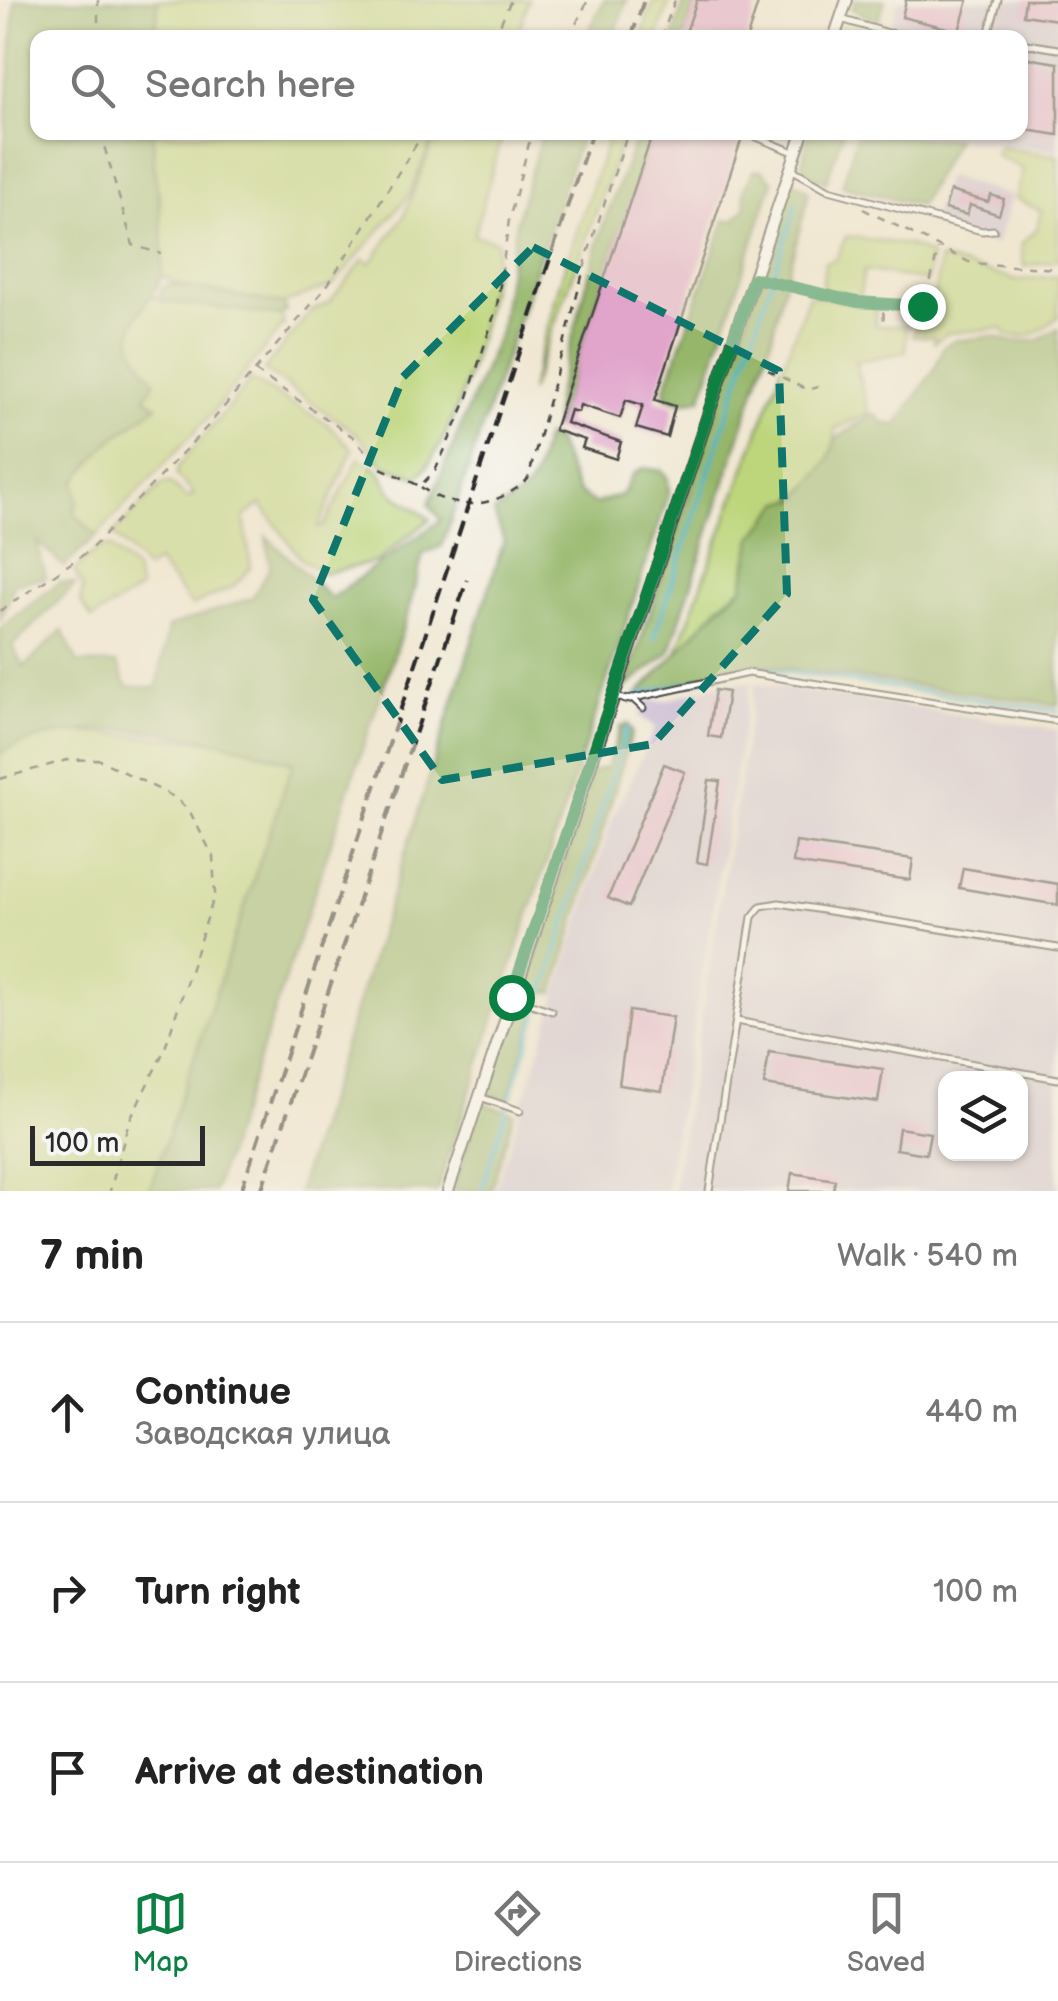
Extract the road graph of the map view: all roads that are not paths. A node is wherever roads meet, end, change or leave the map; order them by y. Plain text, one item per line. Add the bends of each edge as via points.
1 (847, 0) edge
2 (998, 0) edge
3 (840, 19) junction
4 (837, 30) edge
5 (878, 30) edge
6 (990, 30) edge
7 (1028, 45) edge
8 (1058, 49) edge
9 (763, 140) edge
10 (800, 140) edge
11 (796, 154) junction
12 (790, 168) junction
13 (994, 230) dead end
14 (613, 694) junction
15 (632, 698) junction
16 (644, 708) dead end
17 (1058, 720) edge
18 (1058, 948) edge
19 (511, 997) junction
20 (552, 1011) dead end
21 (735, 1021) junction
22 (1058, 1078) edge
23 (477, 1096) junction
24 (520, 1110) dead end
25 (448, 1191) edge
26 (709, 1191) edge

1 - 3 street
2 - 6 lane
3 - 4 street
3 - 5 lane
7 - 8 lane
9 - 11 lane
10 - 11 street
11 - 12 street
12 - 13 lane via 828,190
12 - 14 street
14 - 15 lane
14 - 19 street
15 - 16 lane
15 - 17 lane via 748,672
18 - 21 lane via 780,902 761,906 752,917
19 - 20 lane
19 - 23 street
21 - 22 lane
21 - 26 lane
23 - 24 lane
23 - 25 street

